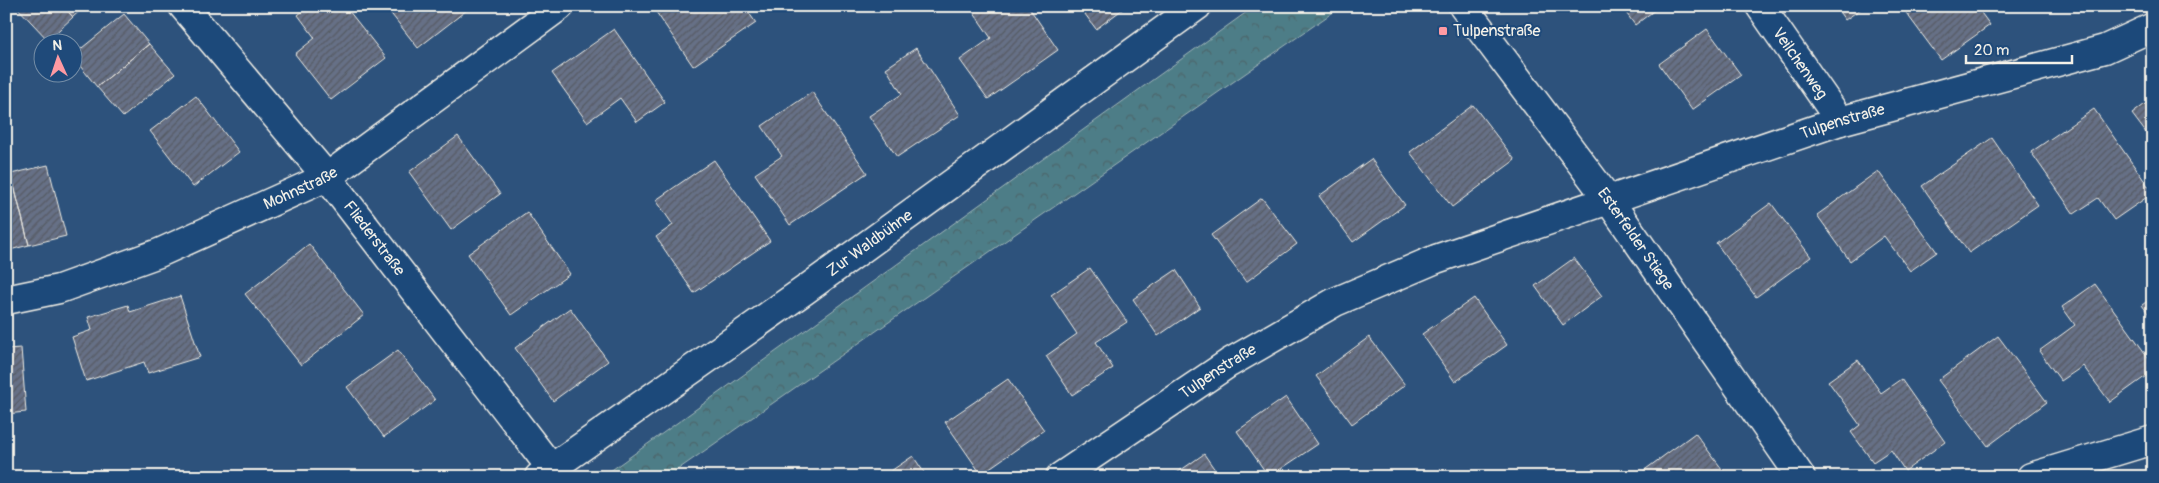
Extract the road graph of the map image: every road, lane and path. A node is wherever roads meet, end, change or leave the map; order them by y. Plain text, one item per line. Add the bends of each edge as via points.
1 (183, 6) edge
2 (560, 6) edge
3 (1197, 6) edge
4 (1463, 6) edge
5 (1760, 6) edge
6 (2153, 27) edge
7 (1840, 121) junction
8 (327, 177) junction
9 (1608, 199) junction
10 (6, 300) edge
11 (2153, 440) edge
12 (550, 474) edge
13 (1060, 477) edge
14 (1800, 477) edge
15 (2031, 477) edge

1 - 8 street, Fliederstraße
2 - 8 street, Mohnstraße
3 - 12 street, Zur Waldbühne
4 - 9 street, Esterfelder Stiege
5 - 7 street, Veilchenweg
6 - 7 street, Tulpenstraße via 2105,49
7 - 9 street, Tulpenstraße
8 - 10 street, Mohnstraße via 159,254 59,289
8 - 12 street, Fliederstraße
9 - 13 street, Tulpenstraße via 1436,259 1335,302 1229,363
9 - 14 street, Esterfelder Stiege
11 - 15 street

